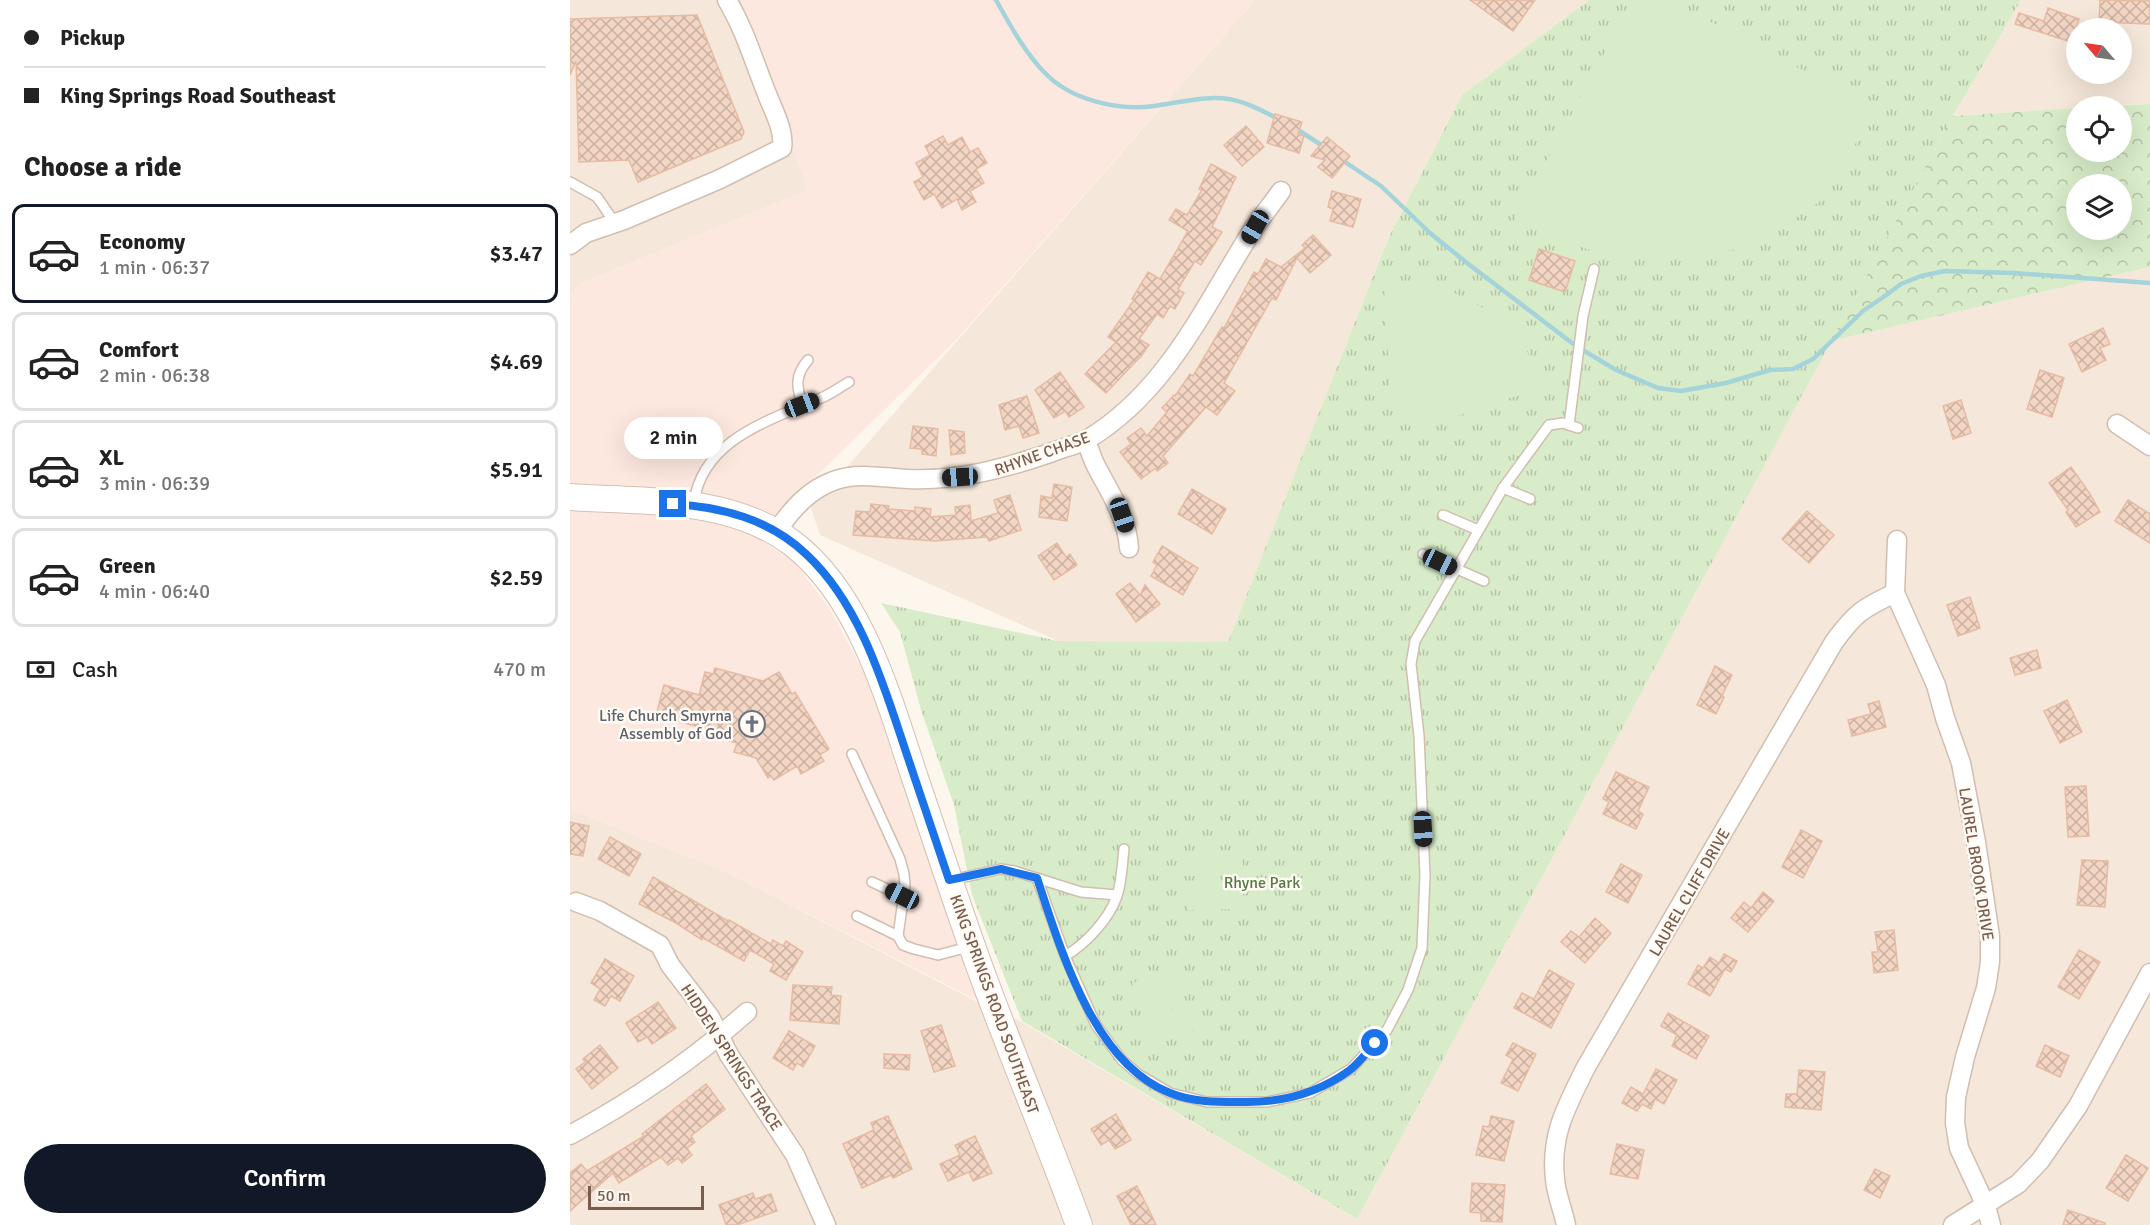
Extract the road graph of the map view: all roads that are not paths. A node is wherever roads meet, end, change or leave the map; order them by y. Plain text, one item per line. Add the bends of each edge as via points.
1 (727, 0) edge
2 (570, 182) edge
3 (1281, 191) dead end
4 (615, 223) junction
5 (570, 245) edge
6 (1594, 269) dead end
7 (808, 360) dead end
8 (849, 382) dead end
9 (802, 405) junction
10 (2117, 424) dead end
11 (1086, 440) junction
12 (2150, 446) edge
13 (1503, 489) junction
14 (570, 497) edge
15 (1530, 499) dead end
16 (694, 505) junction
17 (1443, 515) dead end
18 (1478, 530) junction
19 (776, 532) junction
20 (1897, 540) dead end
21 (1130, 548) dead end
22 (1423, 554) dead end
23 (1456, 570) junction
24 (1484, 580) dead end
25 (1895, 593) junction
26 (852, 754) dead end
27 (1124, 849) dead end
28 (1037, 878) junction
29 (949, 880) junction
30 (872, 882) dead end
31 (902, 896) junction
32 (1117, 896) junction
33 (576, 902) dead end
34 (857, 916) dead end
35 (898, 936) junction
36 (972, 946) junction
37 (1065, 956) junction
38 (2150, 973) edge
39 (747, 1012) dead end
40 (720, 1037) junction
41 (570, 1134) edge
42 (1986, 1206) junction
43 (826, 1225) edge
44 (1079, 1225) edge
45 (1566, 1225) edge
46 (1953, 1225) edge
47 (1991, 1225) edge

1 - 4 street via 755,57 780,130 782,148
2 - 4 lane via 597,196
3 - 11 street, RHYNE CHASE via 1167,367 1140,400
4 - 5 street via 586,233
6 - 13 lane via 1585,306 1574,427 1563,423 1549,425
7 - 9 lane via 796,383
8 - 9 lane
9 - 16 lane via 740,435 716,455 695,494
10 - 12 street
11 - 19 street, RHYNE CHASE via 981,474 910,480 860,476 837,479 813,490
11 - 21 street via 1122,515
13 - 15 lane
13 - 18 lane
14 - 16 street, KING SPRINGS ROAD SOUTHEAST
16 - 19 street, KING SPRINGS ROAD SOUTHEAST via 745,516
17 - 18 lane
18 - 23 lane
19 - 29 street, KING SPRINGS ROAD SOUTHEAST via 818,566 855,621 892,708
20 - 25 street, LAUREL BROOK DRIVE
22 - 23 lane
23 - 24 lane
23 - 37 lane via 1415,641 1411,664 1419,736 1425,875 1422,948 1408,990 1387,1030 1351,1069 1310,1093 1267,1102 1207,1102 1170,1093 1138,1074 1108,1044
25 - 42 street, LAUREL BROOK DRIVE via 1936,685 1961,763 1990,936 1986,988 1965,1057 1954,1122 1959,1148
25 - 45 street, LAUREL CLIFF DRIVE via 1858,612 1834,642 1586,1067 1563,1114 1554,1146 1555,1181
26 - 31 lane via 900,859 904,874
27 - 32 lane
28 - 29 lane via 1001,869
28 - 32 lane via 1081,892
28 - 37 lane
29 - 36 street, KING SPRINGS ROAD SOUTHEAST
30 - 31 lane
31 - 35 lane
32 - 37 lane via 1078,949
33 - 40 street, HIDDEN SPRINGS TRACE via 608,915 660,945
34 - 35 lane
35 - 36 lane via 903,945 938,956
36 - 44 street, KING SPRINGS ROAD SOUTHEAST
38 - 42 street via 2058,1136 2018,1184
39 - 40 street
40 - 41 street via 630,1099
40 - 43 street, HIDDEN SPRINGS TRACE via 795,1155
42 - 46 street
42 - 47 street, LAUREL BROOK DRIVE

